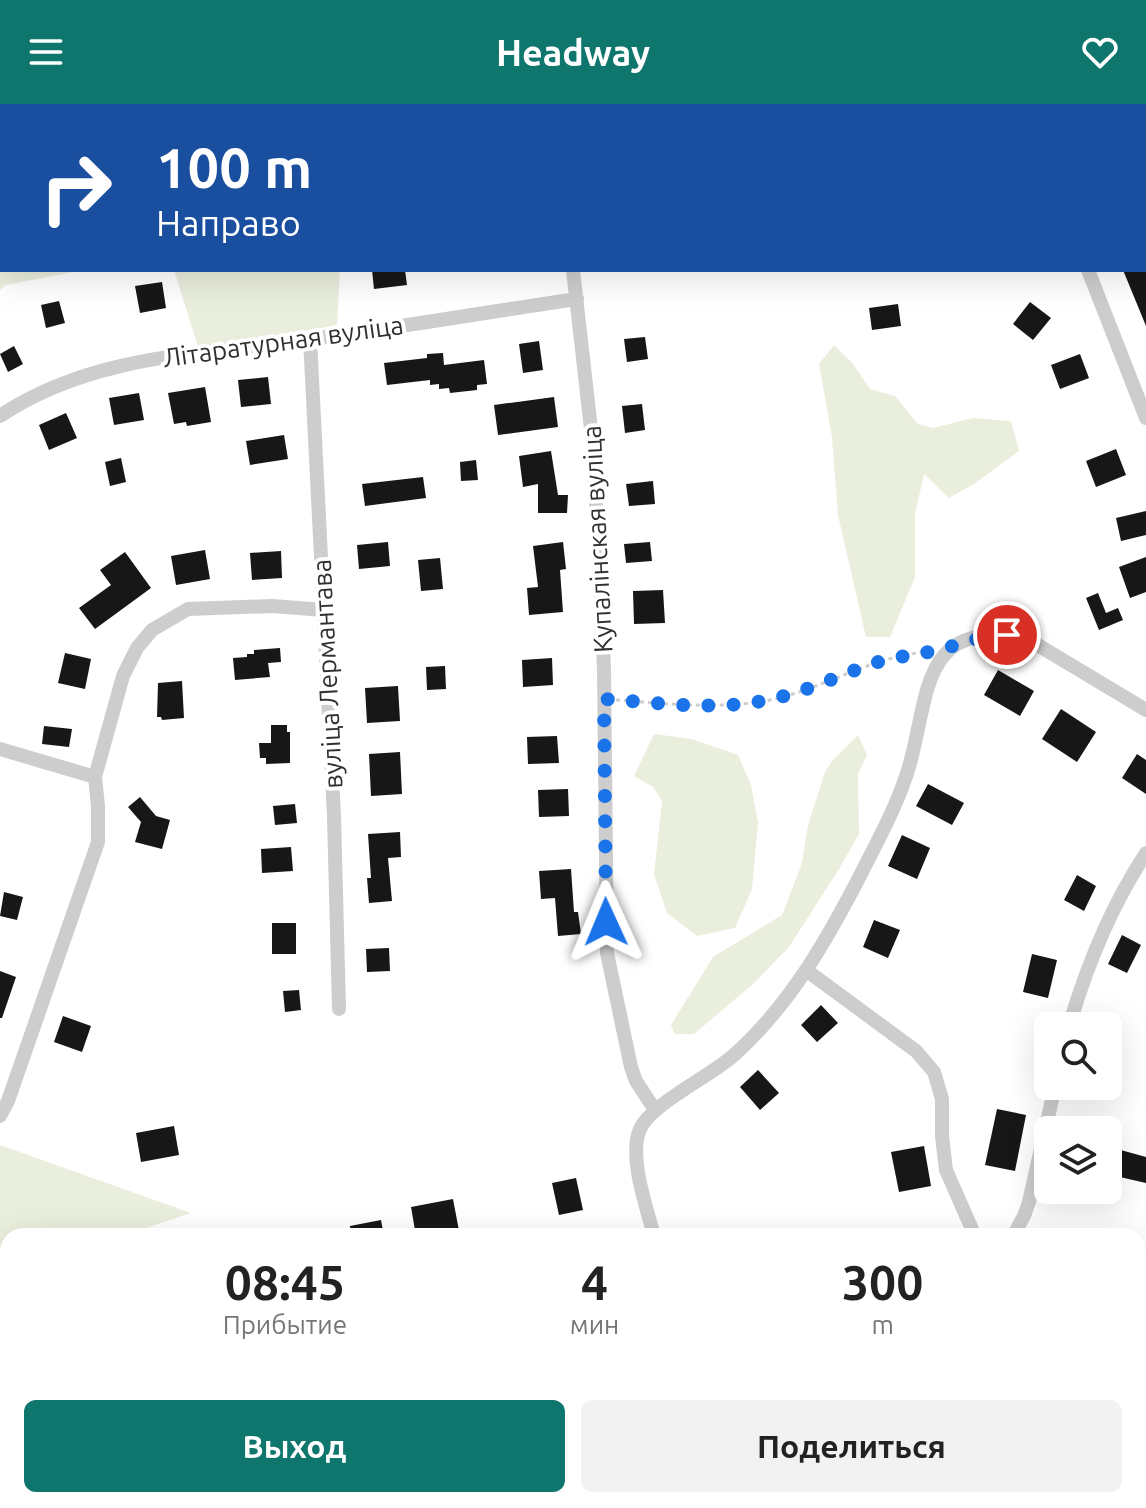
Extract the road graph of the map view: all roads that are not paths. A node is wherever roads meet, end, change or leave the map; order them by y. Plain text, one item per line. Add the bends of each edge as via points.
1 (573, 272) edge
2 (1089, 272) edge
3 (577, 299) junction
4 (310, 339) junction
5 (0, 416) edge
6 (1146, 418) edge
7 (324, 610) junction
8 (1146, 710) edge
9 (0, 749) edge
10 (95, 777) junction
11 (1146, 853) edge
12 (806, 970) junction
13 (339, 1009) dead end
14 (1073, 1012) edge
15 (1052, 1100) edge
16 (655, 1110) junction
17 (0, 1116) edge
18 (652, 1228) edge
19 (971, 1228) edge
20 (1017, 1228) edge

1 - 3 street, Купалінская вуліца
2 - 6 street
3 - 4 street, Літаратурная вуліца
3 - 16 street, Купалінская вуліца via 591,429 604,699 607,953 631,1067
4 - 5 street, Літаратурная вуліца via 179,354 97,370
4 - 7 street, вуліца Лермантава
7 - 10 street via 188,609 152,630 123,676
7 - 13 street, вуліца Лермантава
8 - 12 street via 1026,638 978,638 952,647 929,680 901,791 834,927
9 - 10 street
10 - 17 street via 98,842
11 - 14 street via 1106,927
12 - 16 street via 734,1055
12 - 19 street via 916,1051 934,1072 942,1099 946,1170
15 - 20 street via 1029,1202
16 - 18 street via 639,1131 636,1145

